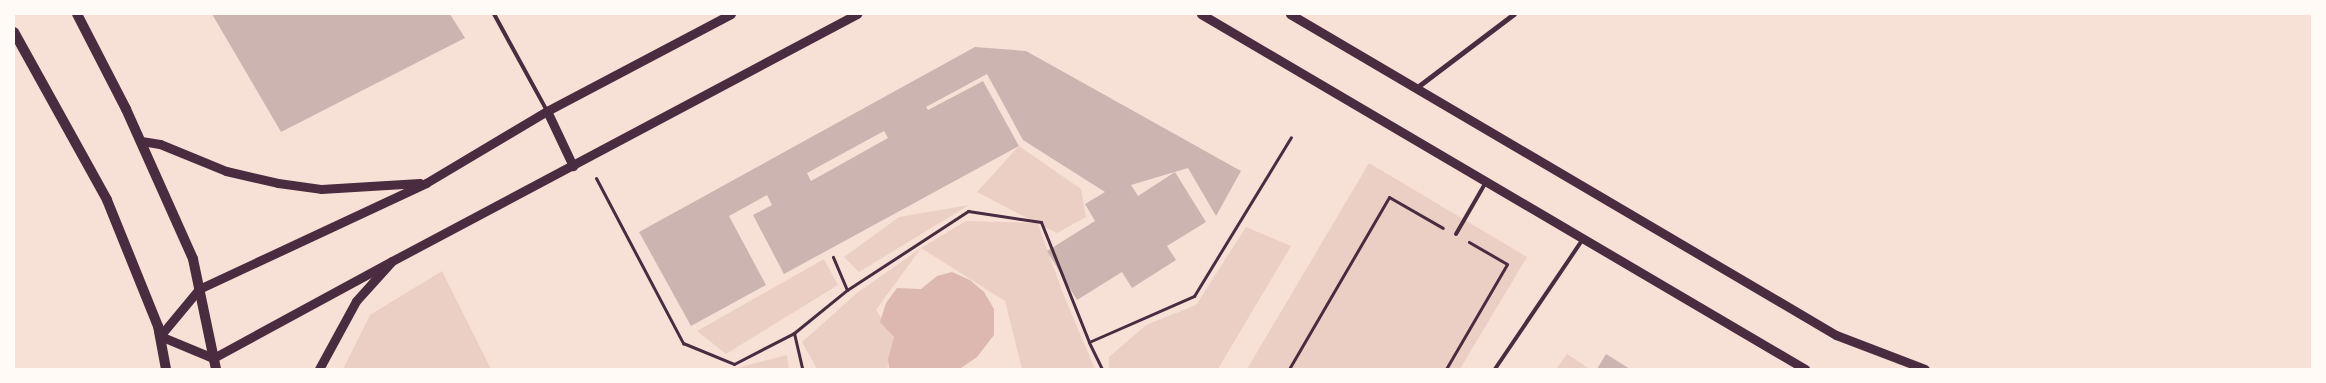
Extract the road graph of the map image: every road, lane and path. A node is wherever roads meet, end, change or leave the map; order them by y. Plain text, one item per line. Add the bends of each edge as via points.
1 (77, 14) edge
2 (494, 14) edge
3 (731, 14) edge
4 (857, 14) edge
5 (1201, 14) edge
6 (1290, 14) edge
7 (1514, 14) edge
8 (14, 32) edge
9 (1416, 88) junction
10 (547, 111) junction
11 (1291, 137) dead end
12 (141, 141) junction
13 (573, 166) junction
14 (596, 178) dead end
15 (1486, 182) junction
16 (426, 183) junction
17 (1456, 234) junction
18 (1583, 239) junction
19 (833, 257) dead end
20 (392, 261) junction
21 (199, 289) junction
22 (847, 290) junction
23 (794, 333) junction
24 (160, 336) junction
25 (1088, 342) junction
26 (214, 358) junction
27 (166, 369) edge
28 (216, 369) edge
29 (319, 369) edge
30 (802, 369) edge
31 (1102, 369) edge
32 (1289, 369) edge
33 (1446, 369) edge
34 (1495, 369) edge
35 (1805, 369) edge
36 (1925, 369) edge

1 - 12 main road
2 - 10 lane
3 - 10 street
4 - 13 street
5 - 15 street
6 - 9 street
7 - 9 street
8 - 24 main road via 107,200
9 - 36 street via 1836,335
10 - 13 street
10 - 16 street
11 - 25 path via 1194,296
12 - 16 street via 160,144 226,171 278,183 321,189
12 - 21 main road via 193,259
13 - 20 street
14 - 23 path via 683,343 734,364
15 - 17 lane
15 - 18 street
16 - 21 street
17 - 32 path via 1389,197
17 - 33 path via 1507,264
18 - 34 lane
18 - 35 street
19 - 22 path
20 - 26 street
20 - 29 street via 356,301
21 - 24 street
21 - 26 main road
22 - 23 path
22 - 25 path via 968,211 1042,222
23 - 30 path
24 - 26 street
24 - 27 main road
25 - 31 path
26 - 28 main road

